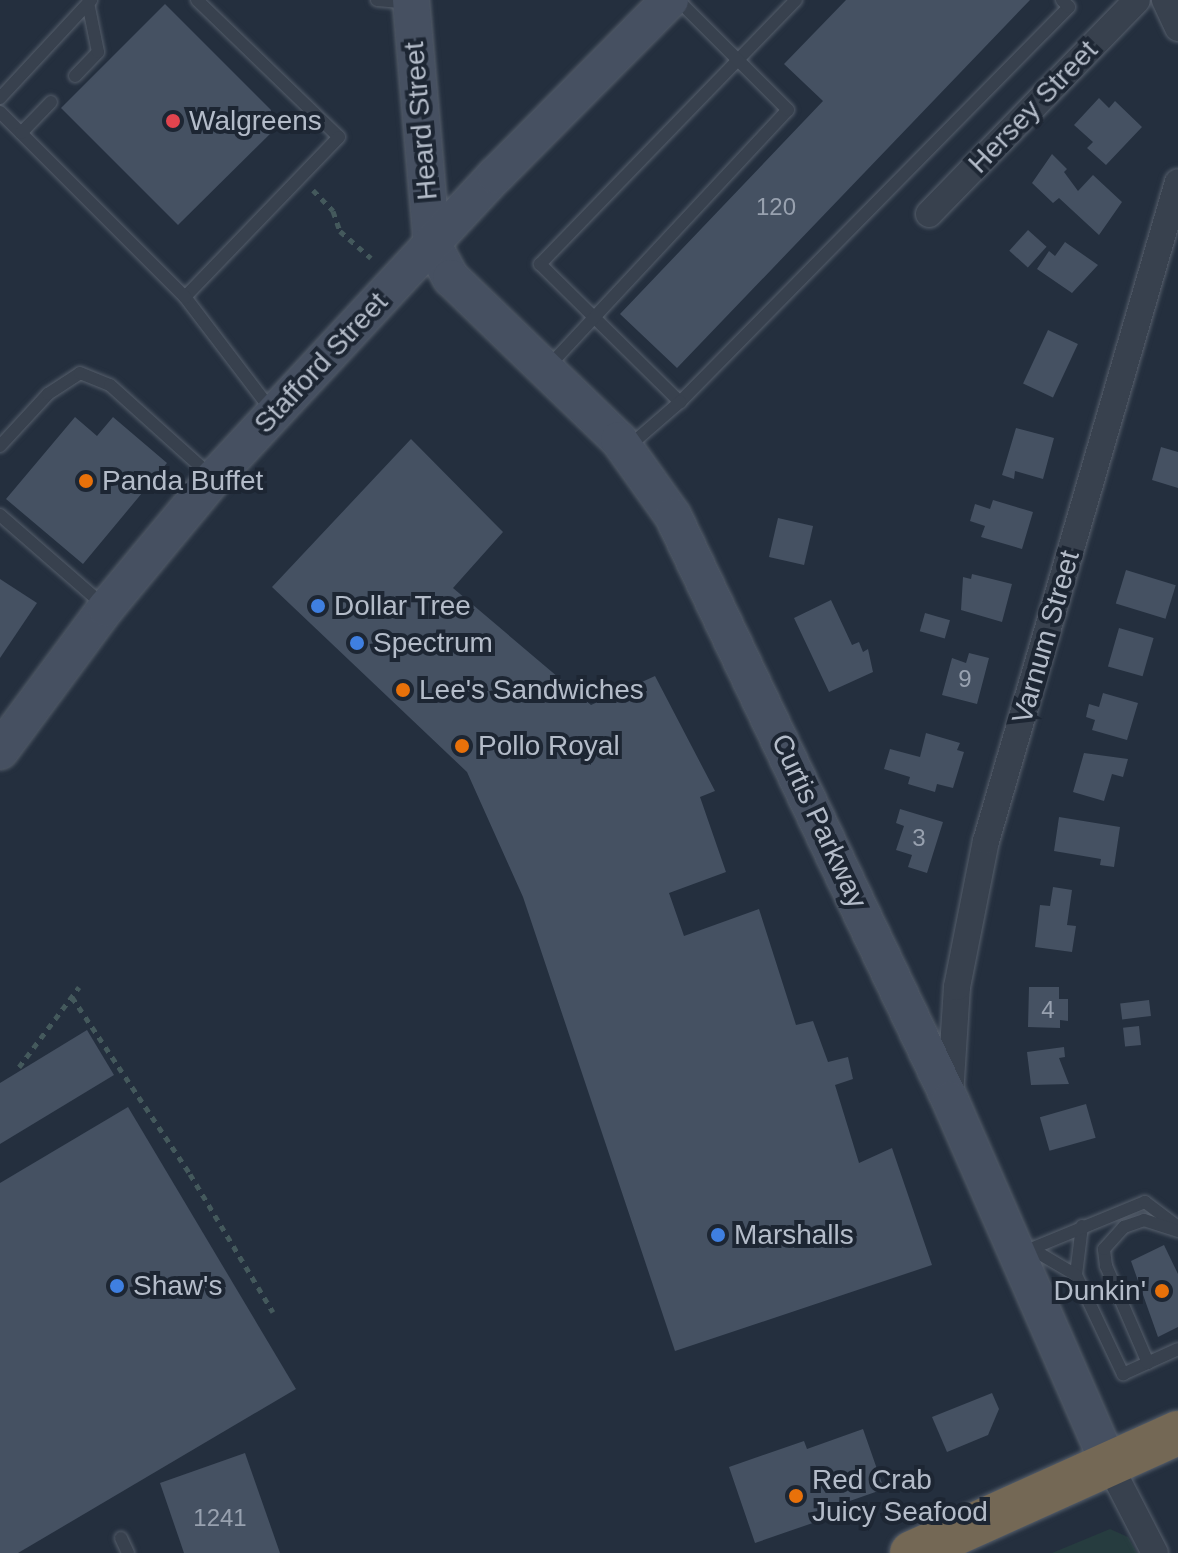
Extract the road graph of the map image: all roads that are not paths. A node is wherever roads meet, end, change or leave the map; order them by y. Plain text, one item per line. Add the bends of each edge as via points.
1 (197, 0) edge
2 (670, 0) edge
3 (678, 0) edge
4 (796, 0) edge
5 (1062, 0) edge
6 (1137, 0) edge
7 (1165, 0) edge
8 (400, 1) edge
9 (90, 2) edge
10 (1178, 28) edge
11 (738, 58) junction
12 (75, 76) dead end
13 (0, 98) edge
14 (51, 102) dead end
15 (0, 112) edge
16 (21, 133) junction
17 (1178, 182) edge
18 (929, 214) dead end
19 (432, 243) junction
20 (185, 297) junction
21 (594, 319) junction
22 (546, 370) junction
23 (680, 402) junction
24 (273, 412) junction
25 (0, 446) edge
26 (626, 449) junction
27 (214, 478) junction
28 (0, 515) edge
29 (106, 608) junction
30 (4, 735) edge
31 (950, 1100) junction
32 (1082, 1226) junction
33 (1178, 1229) edge
34 (1024, 1251) junction
35 (1076, 1275) junction
36 (1178, 1349) edge
37 (1148, 1363) junction
38 (1178, 1433) edge
39 (1109, 1464) junction
40 (121, 1538) dead end
41 (128, 1553) edge
42 (912, 1553) edge
43 (1155, 1553) edge

1 - 20 lane via 339,137
2 - 19 street, Stafford Street
3 - 11 lane
4 - 11 lane
5 - 23 lane via 1069,7
6 - 18 street, Hersey Street
7 - 10 street
8 - 19 street, Heard Street
9 - 12 lane via 98,52
9 - 13 lane
11 - 21 lane via 788,110
11 - 21 lane via 540,264
14 - 16 lane
15 - 16 lane
16 - 20 lane
17 - 31 street, Varnum Street via 986,841 957,987
19 - 22 street, Curtis Parkway via 451,278
19 - 24 street, Stafford Street
20 - 24 lane
21 - 22 lane
21 - 23 lane
22 - 26 street, Curtis Parkway
23 - 26 lane
24 - 27 street, Stafford Street
25 - 27 lane via 48,394 80,373 110,385
26 - 31 street, Curtis Parkway via 673,516 722,614
27 - 29 street, Stafford Street
28 - 29 lane
29 - 30 street, Stafford Street
31 - 34 street, Curtis Parkway
32 - 33 lane via 1145,1202
32 - 34 lane
32 - 35 lane
33 - 37 lane via 1144,1220 1124,1227 1104,1249 1106,1266
34 - 35 lane
34 - 39 street, Curtis Parkway
35 - 37 lane via 1123,1374
36 - 37 lane
38 - 39 highway
39 - 42 highway
39 - 43 street
40 - 41 lane

